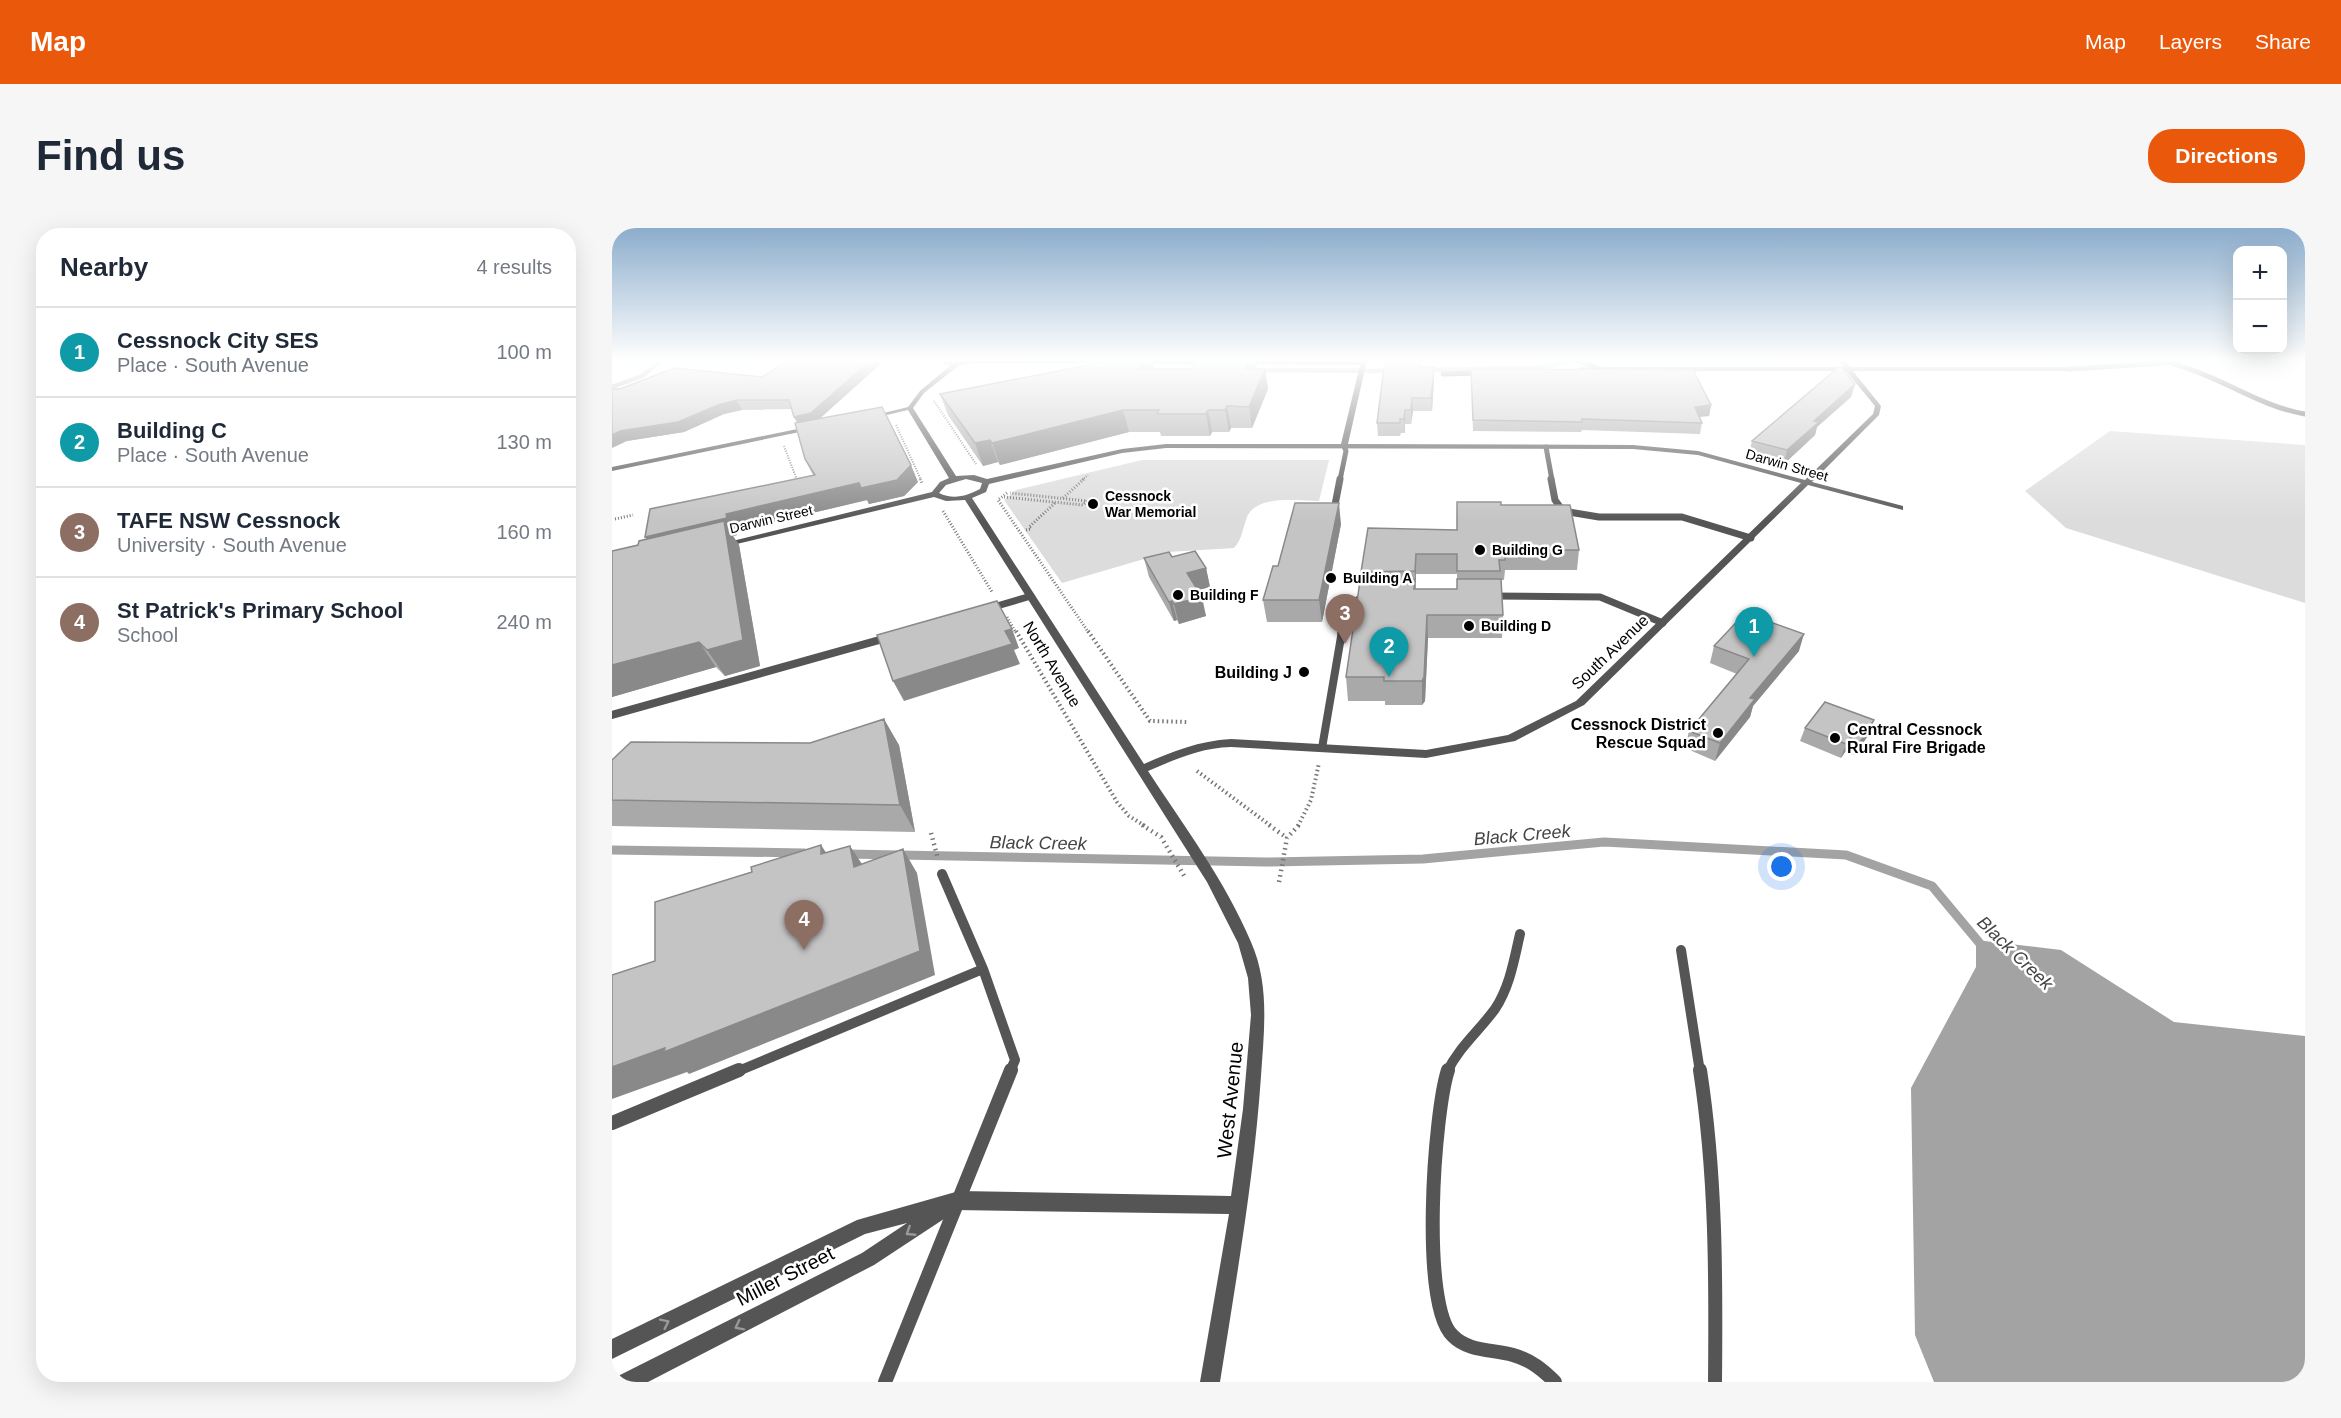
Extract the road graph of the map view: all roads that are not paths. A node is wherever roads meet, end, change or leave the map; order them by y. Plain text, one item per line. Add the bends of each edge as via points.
1 (881, 414) edge
2 (914, 414) edge
3 (1351, 414) edge
4 (1876, 414) edge
5 (861, 418) edge
6 (816, 428) edge
7 (1344, 446) junction
8 (1546, 447) junction
9 (612, 469) edge
10 (954, 480) junction
11 (986, 482) junction
12 (1807, 484) junction
13 (935, 494) junction
14 (967, 497) junction
15 (1900, 508) dead end
16 (1334, 510) edge
17 (1751, 538) junction
18 (711, 547) edge
19 (1030, 596) junction
20 (1378, 596) edge
21 (1482, 596) edge
22 (978, 611) edge
23 (1663, 623) junction
24 (904, 633) edge
25 (612, 715) edge
26 (1322, 748) junction
27 (1141, 770) junction
28 (1184, 837) joint
29 (942, 874) road end
30 (1521, 934) dead end
31 (1681, 950) dead end
32 (983, 969) junction
33 (612, 1123) edge
34 (958, 1200) junction
35 (1239, 1205) junction
36 (612, 1349) edge
37 (627, 1382) edge
38 (885, 1382) edge
39 (1210, 1382) edge
40 (1555, 1382) edge
41 (1715, 1382) edge

1 - 5 street
2 - 10 street
3 - 7 street
4 - 12 street, South Avenue
6 - 9 street
7 - 8 street, Darwin Street
7 - 11 street, Darwin Street via 1145,447
7 - 16 lane
8 - 12 street, Darwin Street via 1665,448 1698,453
8 - 17 lane via 1555,500 1563,511 1599,517 1682,517
10 - 11 street via 972,477
10 - 13 street via 939,486
11 - 14 street via 983,490
12 - 15 street, Darwin Street
12 - 17 street, South Avenue
13 - 14 street via 946,499
13 - 18 street, Darwin Street
14 - 19 street, North Avenue
17 - 23 street, South Avenue
19 - 22 lane
19 - 27 street, North Avenue
20 - 26 lane via 1357,598 1346,612
21 - 23 lane via 1600,597
23 - 26 street, South Avenue via 1580,703 1511,738 1426,754
24 - 25 lane
26 - 27 street, South Avenue via 1212,744 1183,751
27 - 28 street, North Avenue
28 - 35 street, West Avenue via 1212,880 1245,944 1255,978 1255,1078
29 - 32 lane
30 - 40 lane via 1508,985 1493,1011 1458,1051 1440,1096 1433,1227 1436,1287 1443,1323 1451,1335 1463,1343 1524,1357 1543,1367
31 - 41 lane via 1710,1136 1716,1249
32 - 33 lane
32 - 34 lane via 1015,1060
34 - 35 street, Miller Street
36 -> 34 street, Miller Street via 863,1226
34 -> 37 street, Miller Street via 868,1259
34 - 38 lane
35 - 39 street, West Avenue

